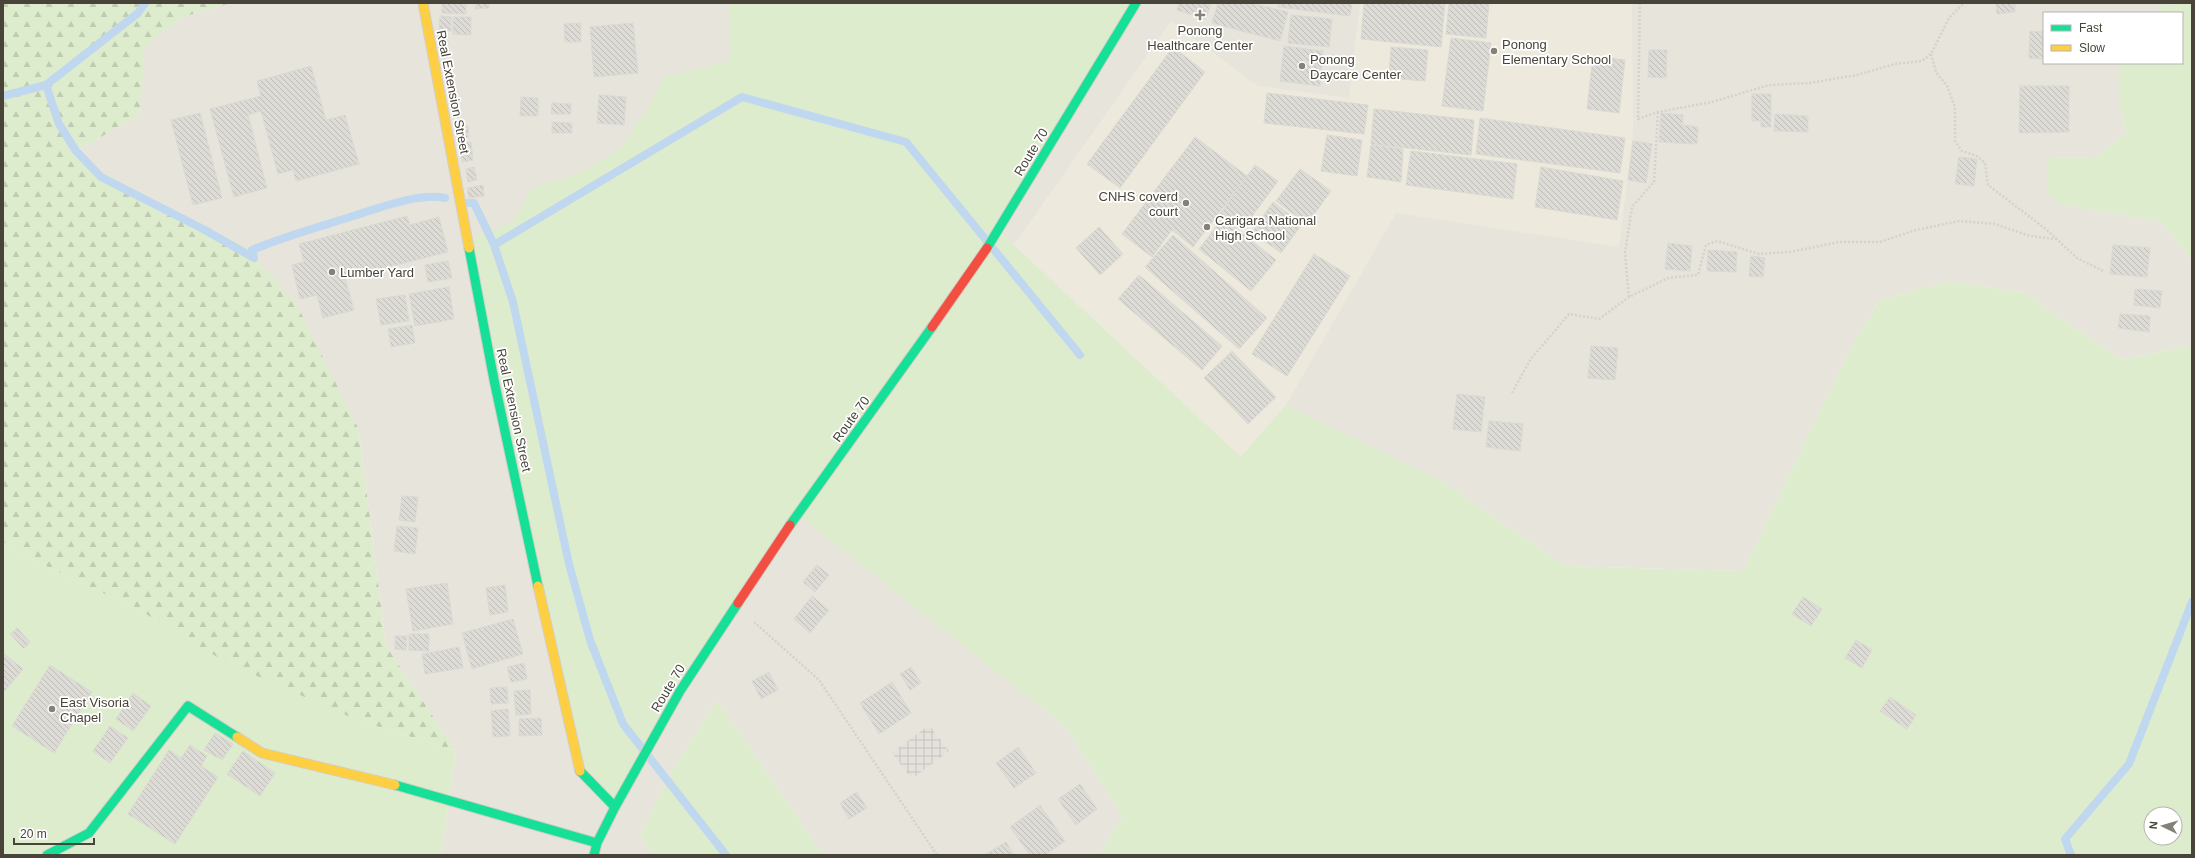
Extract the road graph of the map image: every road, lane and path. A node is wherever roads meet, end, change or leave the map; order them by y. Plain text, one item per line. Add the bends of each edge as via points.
1 (423, 3) edge
2 (1136, 3) edge
3 (1640, 3) edge
4 (1964, 3) edge
5 (1931, 54) junction
6 (1658, 112) junction
7 (2056, 239) junction
8 (2103, 271) dead end
9 (1630, 297) junction
10 (1512, 393) dead end
11 (735, 607) junction
12 (615, 808) junction
13 (597, 843) junction
14 (47, 855) edge
15 (594, 855) edge
16 (937, 855) edge

1 - 12 main road, Real Extension Street via 494,380 554,660 581,773
2 - 11 main road, Route 70 via 999,231 875,409 797,514
3 - 6 path via 1638,119
4 - 5 path via 1949,18
5 - 6 path via 1922,61 1895,64 1857,75 1809,83 1770,85 1712,102
5 - 7 path via 1936,72 1947,86 1955,107 1955,141 1962,151 1977,156 1985,163 1988,185
6 - 9 path via 1654,182 1632,207 1628,230 1625,253
7 - 8 path via 2077,258
7 - 9 path via 2030,236 1995,224 1959,221 1916,230 1880,242 1838,242 1790,252 1759,254 1717,241 1706,245 1698,274 1668,278
9 - 10 path via 1600,319 1569,314 1530,360
11 - 12 main road, Route 70 via 680,691
11 - 16 path via 768,632 819,680
12 - 13 main road, Route 70
13 - 14 main road via 411,789 262,753 188,706 88,833
13 - 15 main road, Route 70

